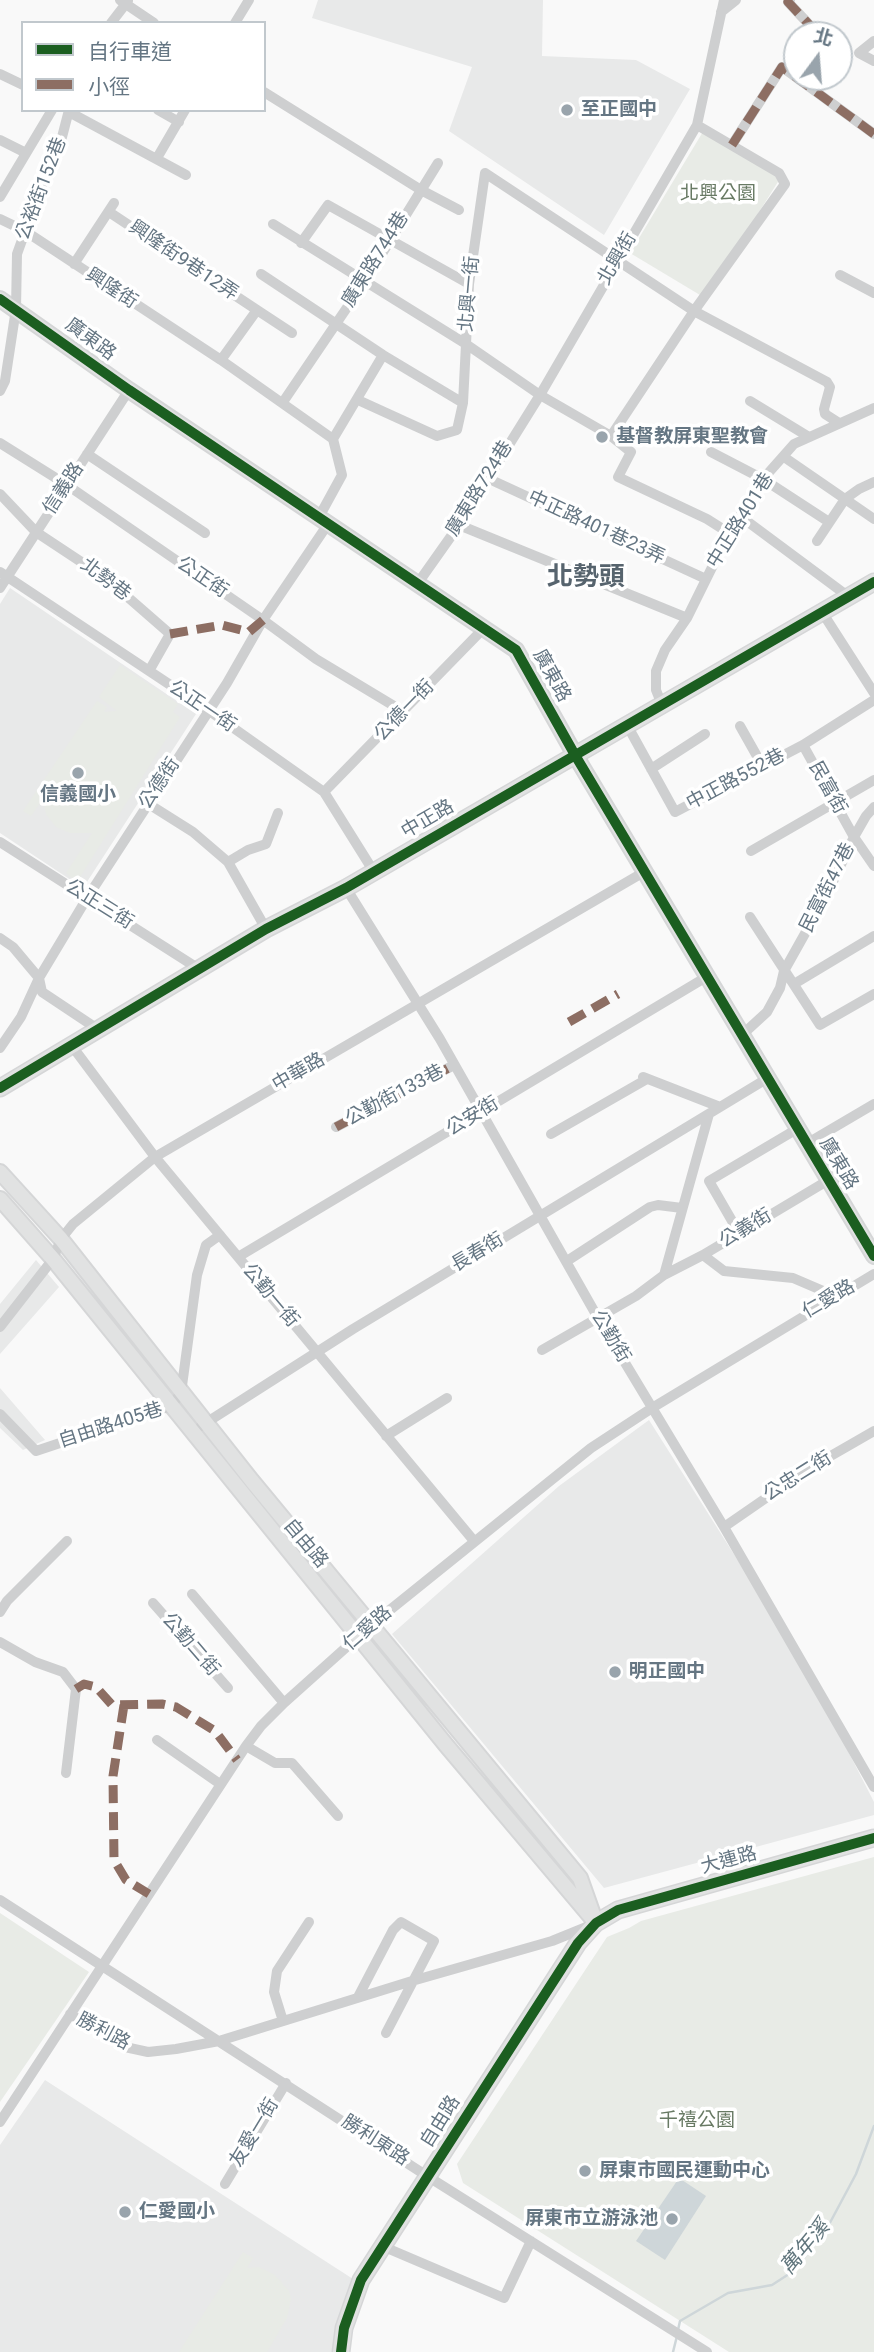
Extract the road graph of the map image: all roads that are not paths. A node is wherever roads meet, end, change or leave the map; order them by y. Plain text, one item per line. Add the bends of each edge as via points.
1 (249, 0) edge
2 (724, 0) edge
3 (736, 0) edge
4 (790, 0) edge
5 (125, 1) edge
6 (721, 13) junction
7 (112, 21) edge
8 (151, 21) edge
9 (236, 21) edge
10 (806, 21) edge
11 (874, 41) edge
12 (874, 61) edge
13 (0, 74) edge
14 (21, 84) edge
15 (266, 93) edge
16 (51, 112) edge
17 (69, 112) edge
18 (71, 112) edge
19 (162, 112) edge
20 (185, 112) edge
21 (179, 121) junction
22 (697, 125) junction
23 (874, 134) edge
24 (0, 141) edge
25 (732, 145) junction
26 (26, 153) junction
27 (157, 158) junction
28 (438, 163) dead end
29 (186, 175) dead end
30 (421, 190) junction
31 (0, 197) edge
32 (459, 210) dead end
33 (0, 219) edge
34 (273, 224) dead end
35 (25, 231) junction
36 (389, 240) junction
37 (301, 243) junction
38 (618, 260) junction
39 (74, 264) junction
40 (261, 274) dead end
41 (840, 275) dead end
42 (365, 281) junction
43 (469, 284) junction
44 (874, 293) edge
45 (0, 299) edge
46 (16, 309) junction
47 (257, 310) junction
48 (694, 311) junction
49 (335, 324) junction
50 (292, 333) dead end
51 (466, 344) junction
52 (383, 355) junction
53 (4, 360) edge
54 (221, 360) junction
55 (129, 390) junction
56 (0, 391) edge
57 (540, 395) junction
58 (358, 400) junction
59 (750, 401) dead end
60 (283, 402) junction
61 (463, 403) junction
62 (874, 408) edge
63 (839, 423) junction
64 (611, 436) junction
65 (809, 437) junction
66 (333, 439) junction
67 (0, 443) edge
68 (711, 452) dead end
69 (87, 454) junction
70 (784, 457) junction
71 (487, 478) junction
72 (764, 479) junction
73 (874, 482) edge
74 (67, 485) junction
75 (0, 494) edge
76 (845, 499) junction
77 (740, 516) junction
78 (874, 519) edge
79 (324, 521) junction
80 (829, 522) junction
81 (459, 525) junction
82 (36, 532) junction
83 (205, 533) dead end
84 (729, 533) junction
85 (817, 541) dead end
86 (4, 575) edge
87 (706, 579) junction
88 (874, 582) edge
89 (418, 583) junction
90 (0, 588) edge
91 (849, 597) junction
92 (822, 612) junction
93 (687, 618) junction
94 (264, 620) junction
95 (485, 627) junction
96 (149, 671) junction
97 (874, 693) edge
98 (874, 700) edge
99 (662, 705) junction
100 (208, 710) junction
101 (404, 712) junction
102 (627, 725) junction
103 (740, 726) dead end
104 (705, 734) dead end
105 (803, 745) junction
106 (575, 755) junction
107 (762, 765) junction
108 (651, 769) junction
109 (874, 780) edge
110 (324, 792) junction
111 (147, 803) junction
112 (836, 803) junction
113 (874, 807) edge
114 (278, 813) dead end
115 (853, 836) junction
116 (0, 842) edge
117 (751, 851) dead end
118 (228, 862) junction
119 (874, 866) edge
120 (374, 872) junction
121 (644, 872) junction
122 (346, 888) junction
123 (87, 898) junction
124 (750, 917) dead end
125 (266, 929) junction
126 (874, 936) edge
127 (0, 938) edge
128 (199, 968) junction
129 (784, 971) junction
130 (708, 976) junction
131 (39, 978) junction
132 (794, 984) junction
133 (874, 994) edge
134 (418, 1004) junction
135 (99, 1031) junction
136 (743, 1034) junction
137 (72, 1046) junction
138 (0, 1048) edge
139 (454, 1065) junction
140 (768, 1078) junction
141 (0, 1088) edge
142 (874, 1104) edge
143 (720, 1107) junction
144 (482, 1112) junction
145 (709, 1114) junction
146 (336, 1127) dead end
147 (797, 1129) junction
148 (551, 1134) dead end
149 (806, 1144) junction
150 (155, 1157) junction
151 (0, 1172) edge
152 (827, 1181) junction
153 (0, 1199) edge
154 (682, 1208) junction
155 (541, 1215) junction
156 (739, 1233) junction
157 (220, 1235) junction
158 (61, 1239) junction
159 (703, 1255) junction
160 (874, 1256) edge
161 (238, 1257) junction
162 (52, 1258) junction
163 (567, 1261) junction
164 (874, 1274) edge
165 (664, 1275) junction
166 (835, 1296) junction
167 (598, 1318) junction
168 (0, 1327) edge
169 (542, 1350) dead end
170 (317, 1352) junction
171 (181, 1393) junction
172 (447, 1398) dead end
173 (171, 1406) junction
174 (652, 1408) junction
175 (0, 1414) edge
176 (205, 1423) junction
177 (874, 1431) edge
178 (192, 1433) junction
179 (386, 1436) junction
180 (724, 1527) junction
181 (67, 1541) dead end
182 (474, 1541) junction
183 (192, 1594) dead end
184 (153, 1603) dead end
185 (0, 1612) edge
186 (370, 1626) junction
187 (358, 1636) junction
188 (0, 1642) edge
189 (228, 1688) dead end
190 (285, 1703) junction
191 (157, 1740) dead end
192 (246, 1746) junction
193 (66, 1773) dead end
194 (220, 1784) junction
195 (874, 1787) edge
196 (338, 1816) dead end
197 (874, 1838) edge
198 (0, 1899) edge
199 (309, 1922) dead end
200 (596, 1923) junction
201 (102, 1966) junction
202 (412, 1981) junction
203 (358, 1997) junction
204 (70, 2014) junction
205 (283, 2021) junction
206 (386, 2033) dead end
207 (219, 2041) junction
208 (286, 2082) junction
209 (0, 2122) edge
210 (428, 2176) junction
211 (225, 2183) dead end
212 (531, 2242) junction
213 (382, 2246) junction
214 (692, 2348) edge
215 (341, 2352) edge
216 (707, 2352) edge

1 - 9 street
2 - 6 street, 北興街
3 - 6 street
4 - 10 street
5 - 7 street
5 - 8 street
6 - 22 street, 北興街
11 - 12 street via 859,52
13 - 14 street
15 - 30 street
16 - 26 street
17 - 35 street, 公裕街152巷
18 - 27 street
19 - 21 street
20 - 21 street
21 - 27 street
22 - 25 street
22 - 38 street, 北興街
23 - 25 street via 782,67
24 - 26 street
25 - 48 street via 779,173 785,184
26 - 31 street
27 - 29 street
28 - 30 street, 廣東路744巷
30 - 32 street
30 - 36 street, 廣東路744巷
33 - 35 street, 興隆街
34 - 37 street
35 - 39 street, 興隆街
35 - 46 street, 公裕街152巷 via 15,266
36 - 37 street via 328,205
36 - 42 street, 廣東路744巷
36 - 43 street
37 - 42 street
38 - 43 street, 北興一街 via 485,173
38 - 48 street, 北興一街
38 - 57 street, 北興街
39 - 47 street, 興隆街9巷12弄 via 111,207
39 - 54 street, 興隆街
40 - 49 street
41 - 44 street
42 - 49 street, 廣東路744巷
42 - 51 street
43 - 51 street, 北興一街
45 - 46 street, 廣東路
46 - 53 street, 公裕街152巷
46 - 55 street, 廣東路
47 - 50 street, 興隆街9巷12弄
47 - 54 street
48 - 63 street, 北興一街 via 827,382 825,414
48 - 64 street
49 - 52 street
49 - 60 street, 廣東路744巷
51 - 57 street, 北興一街
51 - 61 street
52 - 58 street
52 - 61 street
53 - 56 street, 公裕街152巷 via 5,381
54 - 60 street
55 - 69 street, 信義路
55 - 79 street, 廣東路
57 - 64 street, 北興一街
57 - 71 street, 廣東路724巷
58 - 61 street via 437,436 457,430
58 - 66 street
59 - 65 street
60 - 66 street
62 - 63 street, 中正路401巷
63 - 65 street, 中正路401巷
64 - 84 street via 631,452 618,477
65 - 70 street, 中正路401巷 via 794,444
66 - 79 street via 342,475
67 - 74 street, 公正街
68 - 72 street
69 - 74 street, 信義路
69 - 83 street
70 - 72 street, 中正路401巷
70 - 76 street
71 - 81 street, 廣東路724巷
71 - 87 street, 中正路401巷23弄
72 - 77 street, 中正路401巷
72 - 80 street
73 - 76 street
74 - 82 street, 信義路
74 - 94 street, 公正街
75 - 82 street, 北勢巷
76 - 78 street
76 - 80 street
77 - 84 street, 中正路401巷
77 - 91 street
79 - 89 street, 廣東路
79 - 94 street, 公德街
80 - 85 street
81 - 89 street, 廣東路724巷
81 - 93 street
82 - 86 street, 信義路
82 - 96 street, 北勢巷 via 107,579 170,634
84 - 87 street, 中正路401巷
86 - 90 street, 信義路
86 - 96 street, 公正一街
87 - 93 street, 中正路401巷
88 - 91 main road, 中正路
89 - 95 street, 廣東路
91 - 92 main road, 中正路
92 - 97 street
92 - 99 main road, 中正路
93 - 99 street, 中正路401巷 via 656,671
94 - 100 street, 公德街
94 - 101 street, 公正街 via 342,677
95 - 101 street, 公德一街
95 - 106 street, 廣東路 via 516,650
96 - 100 street, 公正一街
98 - 105 street, 民富街
99 - 102 main road, 中正路
100 - 110 street, 公正一街
100 - 111 street, 公德街
101 - 110 street, 公德一街
102 - 106 main road, 中正路
102 - 108 street, 中正路552巷
103 - 107 street
104 - 108 street
105 - 107 street, 中正路552巷
105 - 112 street, 民富街
106 - 120 main road, 中正路
106 - 121 street, 廣東路
107 - 108 street, 中正路552巷 via 676,812
109 - 112 street
110 - 120 street, 公正一街
111 - 118 street
111 - 123 street, 公德街
112 - 115 street, 民富街
112 - 117 street
113 - 115 street, 民富街47巷
114 - 118 street via 266,844
115 - 119 street, 民富街
115 - 129 street, 民富街47巷
116 - 123 street, 公正三街
118 - 125 street
120 - 122 main road, 中正路
121 - 130 street, 廣東路
121 - 134 street, 中華路
122 - 125 main road, 中正路
122 - 134 street, 公勤街
123 - 128 street, 公正三街
123 - 131 street, 公德街
124 - 129 street
125 - 128 main road, 中正路
126 - 132 street
127 - 131 street
128 - 135 main road, 中正路
129 - 132 street
129 - 136 street, 民富街47巷 via 767,1012
130 - 136 street, 廣東路
130 - 144 street, 公安街
131 - 135 street via 42,992
131 - 138 street, 公德街
132 - 133 street via 820,1025
134 - 139 street, 公勤街
134 - 150 street, 中華路
135 - 137 main road, 中正路
136 - 140 street, 廣東路
137 - 141 main road, 中正路
137 - 150 street, 公勤一街
139 - 144 street, 公勤街
139 - 146 street, 公勤街133巷
140 - 143 street, 長春街
140 - 147 street, 廣東路
142 - 149 street
143 - 145 street, 長春街
143 - 148 street via 643,1077
144 - 155 street, 公勤街
144 - 161 street, 公安街
145 - 154 street
145 - 155 street, 長春街
147 - 149 street, 廣東路
147 - 156 street via 709,1181
149 - 152 street, 廣東路
150 - 157 street, 公勤一街
150 - 158 street, 中華路
151 - 158 street, 自由路
152 - 156 street, 公義街
152 - 160 street, 廣東路
153 - 162 street, 自由路
154 - 163 street via 650,1207
154 - 165 street
155 - 163 street, 公勤街
155 - 170 street, 長春街
156 - 159 street, 公義街
157 - 161 street, 公勤一街
157 - 171 street via 206,1245 197,1275
158 - 162 street, 中華路
158 - 171 street, 自由路
159 - 165 street, 公義街
159 - 166 street via 724,1271 793,1278
161 - 170 street, 公勤一街
162 - 168 street, 中華路
162 - 173 street, 自由路
163 - 167 street, 公勤街
164 - 166 street, 仁愛路
165 - 167 street, 公義街
166 - 174 street, 仁愛路
167 - 169 street, 公義街
167 - 174 street, 公勤街
170 - 176 street, 長春街
170 - 179 street, 公勤一街
171 - 173 street, 自由路405巷
171 - 176 street, 自由路
172 - 179 street
173 - 175 street, 自由路405巷 via 36,1451
173 - 178 street, 自由路
174 - 180 street, 公勤街
174 - 182 street, 仁愛路 via 591,1448
176 - 178 street, 長春街
176 - 186 street, 自由路
177 - 180 street, 公忠二街 via 808,1469
178 - 187 street, 自由路
179 - 182 street, 公勤一街
180 - 195 street, 公勤街
181 - 185 street
182 - 186 street, 仁愛路
183 - 190 street
184 - 189 street, 公勤二街
186 - 187 street, 仁愛路
186 - 200 street, 自由路 via 580,1878
187 - 190 street, 仁愛路
187 - 200 street, 自由路
188 - 193 street via 63,1672 76,1689
190 - 192 street, 仁愛路
191 - 194 street
192 - 194 street, 仁愛路
192 - 196 street via 275,1763 292,1763
194 - 201 street, 仁愛路
197 - 200 main road, 大連路 via 618,1910
198 - 201 street
199 - 205 street via 277,1971 274,1992
200 - 202 street, 大連路 via 552,1941
200 - 210 main road, 自由路 via 578,1942
201 - 204 street, 仁愛路
201 - 207 street, 勝利東路
202 - 203 street, 大連路
202 - 203 street via 434,1941 401,1922
202 - 206 street
203 - 205 street, 大連路
204 - 207 street, 勝利路 via 125,2048 148,2052
204 - 209 street, 仁愛路
205 - 207 street, 大連路
207 - 208 street, 勝利東路
208 - 210 street, 勝利東路
208 - 211 street, 友愛一街
210 - 212 street, 勝利東路
210 - 213 main road, 自由路
212 - 213 street via 504,2298
212 - 214 street, 勝利東路 via 650,2315
213 - 215 main road, 自由路 via 361,2280 344,2328
214 - 216 street

